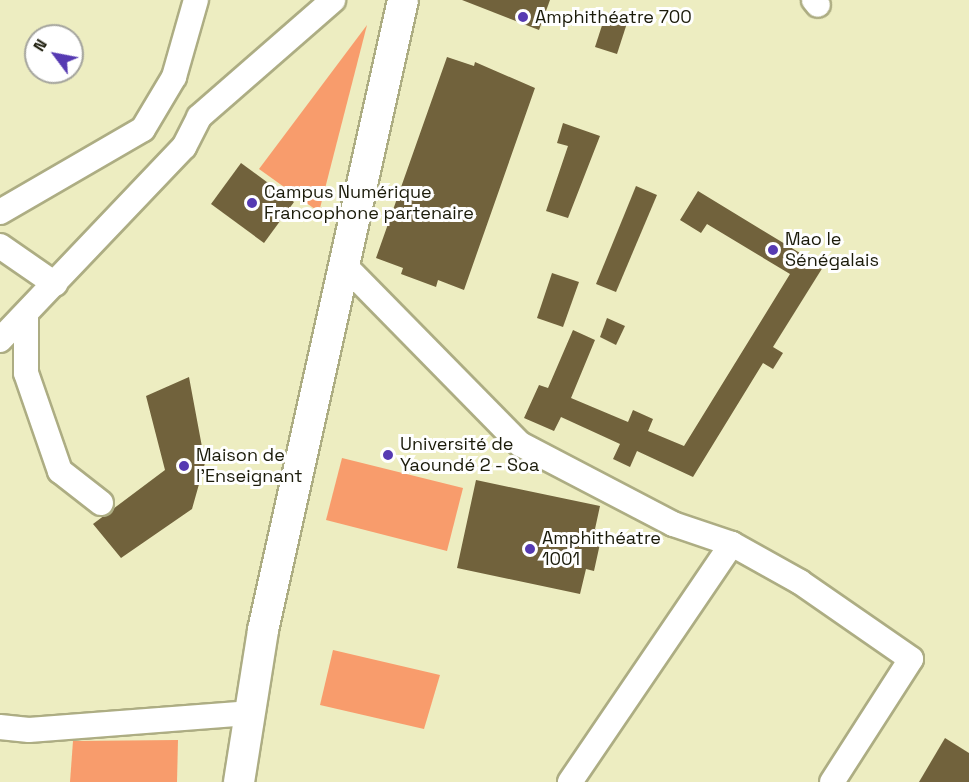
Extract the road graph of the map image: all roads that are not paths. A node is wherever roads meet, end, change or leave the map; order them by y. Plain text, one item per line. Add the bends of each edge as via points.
1 (196, 0) edge
2 (333, 0) edge
3 (403, 0) edge
4 (0, 212) edge
5 (0, 246) edge
6 (347, 268) junction
7 (55, 284) junction
8 (26, 314) junction
9 (0, 340) edge
10 (101, 503) dead end
11 (732, 544) junction
12 (248, 713) junction
13 (0, 727) edge
14 (239, 782) edge
15 (570, 782) edge
16 (832, 782) edge

1 - 4 street via 174,77 143,129
2 - 7 street via 199,117 184,147
3 - 6 street
5 - 7 street
6 - 11 street via 520,444 673,524
6 - 12 street
7 - 8 street
8 - 9 street
8 - 10 street via 27,373 60,471
11 - 15 street
11 - 16 street via 800,582 911,659
12 - 13 street via 29,730
12 - 14 street

